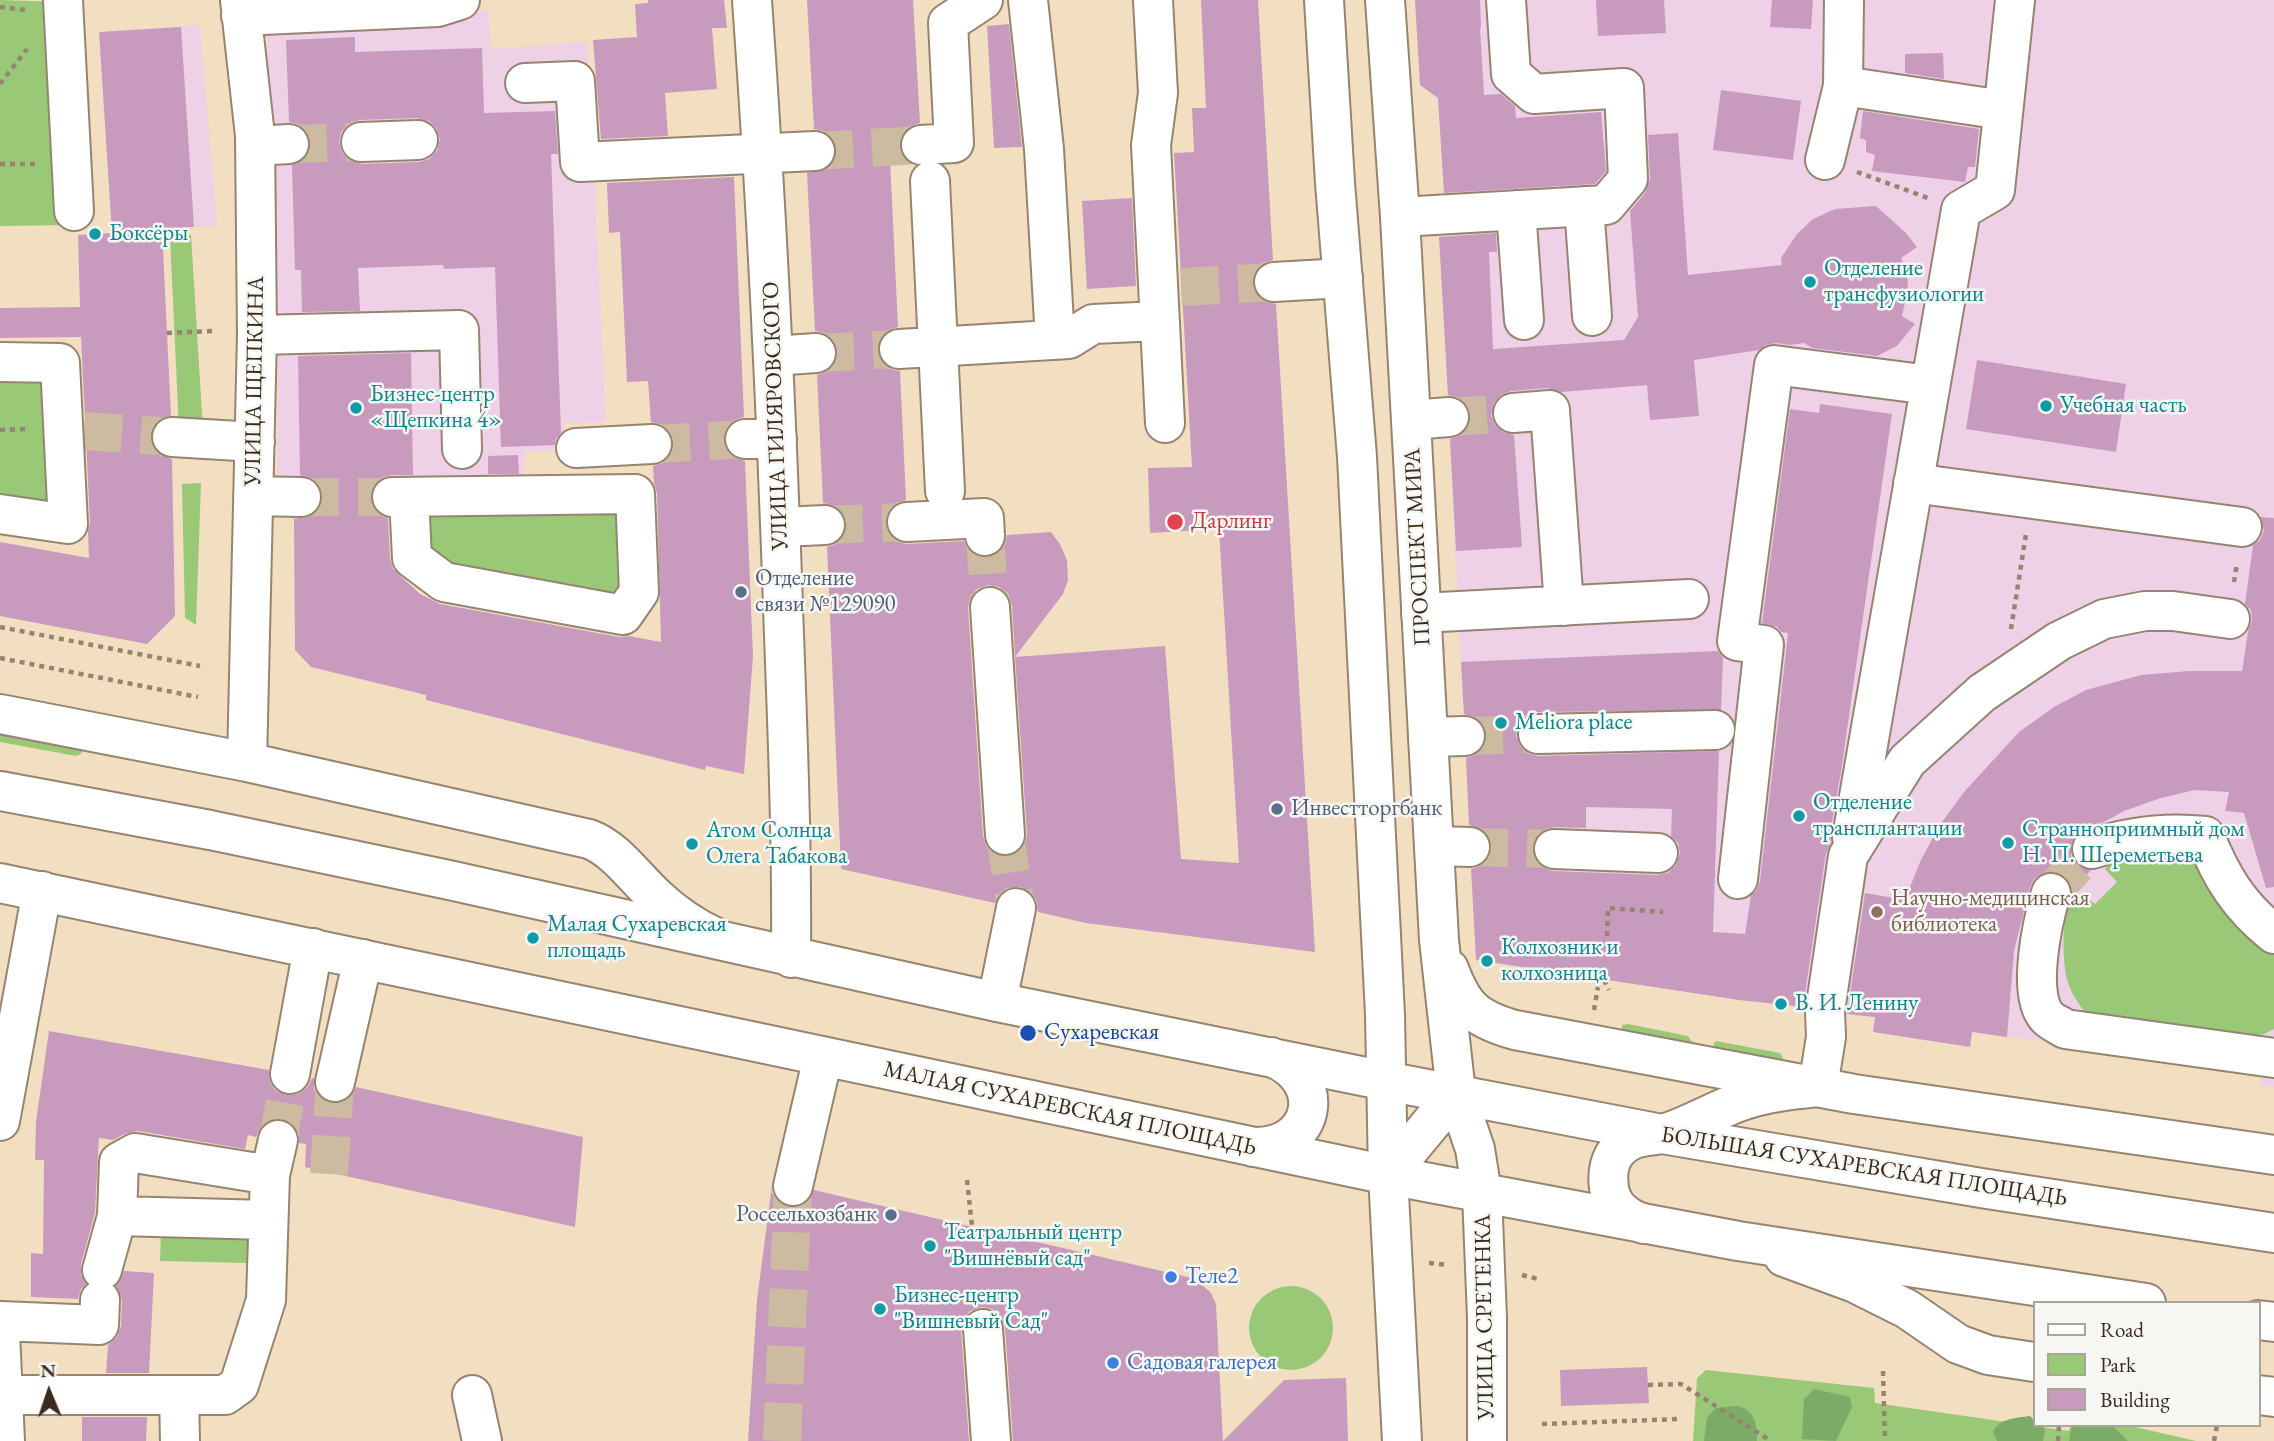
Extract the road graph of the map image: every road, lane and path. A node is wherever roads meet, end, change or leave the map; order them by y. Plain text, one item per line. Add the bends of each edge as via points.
1 (63, 0) edge
2 (460, 0) edge
3 (752, 0) edge
4 (983, 0) edge
5 (1028, 0) edge
6 (1153, 0) edge
7 (1324, 0) edge
8 (1385, 0) edge
9 (1506, 0) edge
10 (1844, 0) edge
11 (2015, 0) edge
12 (241, 8) edge
13 (525, 83) dead end
14 (1843, 86) junction
15 (2003, 110) junction
16 (418, 140) dead end
17 (361, 142) tunnel mouth
18 (815, 151) tunnel mouth
19 (763, 154) junction
20 (1825, 160) joint
21 (1584, 206) junction
22 (1516, 210) junction
23 (1961, 210) junction
24 (74, 212) dead end
25 (1400, 217) junction
26 (1343, 278) junction
27 (1274, 282) tunnel mouth
28 (1166, 298) junction
29 (1592, 316) dead end
30 (1524, 320) dead end
31 (214, 331) dead end
32 (167, 333) dead end
33 (257, 335) junction
34 (1055, 340) junction
35 (938, 346) junction
36 (899, 349) tunnel mouth
37 (816, 353) tunnel mouth
38 (773, 356) junction
39 (0, 362) edge
40 (1930, 385) junction
41 (1513, 412) tunnel mouth
42 (1449, 417) tunnel mouth
43 (1411, 420) junction
44 (1165, 423) dead end
45 (172, 437) tunnel mouth
46 (255, 442) junction
47 (576, 448) dead end
48 (462, 449) dead end
49 (1913, 483) junction
50 (945, 491) dead end
51 (635, 494) junction
52 (253, 496) junction
53 (301, 497) tunnel mouth
54 (2032, 499) junction
55 (0, 514) edge
56 (907, 522) tunnel mouth
57 (825, 525) tunnel mouth
58 (780, 527) junction
59 (2242, 527) dead end
60 (985, 536) dead end
61 (1689, 599) dead end
62 (1564, 606) junction
63 (990, 607) tunnel mouth
64 (1421, 613) junction
65 (2230, 619) dead end
66 (0, 626) edge
67 (0, 658) edge
68 (200, 666) dead end
69 (2004, 678) junction
70 (198, 697) dead end
71 (0, 714) edge
72 (1715, 730) dead end
73 (1538, 734) tunnel mouth
74 (247, 762) junction
75 (0, 791) edge
76 (1005, 835) tunnel mouth
77 (1554, 849) tunnel mouth
78 (2092, 849) tunnel mouth
79 (1658, 853) dead end
80 (1848, 856) junction
81 (1738, 879) dead end
82 (0, 884) edge
83 (42, 891) junction
84 (2052, 893) tunnel mouth
85 (1016, 908) tunnel mouth
86 (1663, 912) dead end
87 (2274, 934) edge
88 (1606, 936) dead end
89 (1439, 940) junction
90 (723, 941) junction
91 (313, 948) junction
92 (791, 958) junction
93 (363, 959) junction
94 (1604, 980) dead end
95 (1609, 990) dead end
96 (997, 1002) junction
97 (823, 1057) junction
98 (1271, 1057) junction
99 (2274, 1058) edge
100 (290, 1074) tunnel mouth
101 (1386, 1080) junction
102 (335, 1083) tunnel mouth
103 (1818, 1087) junction
104 (1456, 1093) junction
105 (0, 1121) edge
106 (1662, 1134) junction
107 (1253, 1147) junction
108 (2274, 1155) edge
109 (1388, 1175) junction
110 (967, 1180) dead end
111 (793, 1186) tunnel mouth
112 (1482, 1193) junction
113 (117, 1216) junction
114 (268, 1220) junction
115 (1644, 1224) junction
116 (972, 1226) dead end
117 (2274, 1233) edge
118 (1738, 1241) junction
119 (1521, 1274) dead end
120 (1538, 1279) dead end
121 (2133, 1301) edge
122 (0, 1321) edge
123 (982, 1329) dead end
124 (0, 1332) edge
125 (2032, 1362) edge
126 (1884, 1371) dead end
127 (1648, 1385) dead end
128 (2, 1395) junction
129 (179, 1395) junction
130 (472, 1395) dead end
131 (1680, 1419) dead end
132 (1542, 1424) dead end
133 (5, 1441) edge
134 (180, 1441) edge
135 (482, 1441) edge
136 (991, 1441) edge
137 (1402, 1441) edge
138 (1487, 1441) edge
139 (1771, 1441) edge
140 (1885, 1441) edge

1 - 24 main road
2 - 12 main road via 438,7
3 - 19 main road, УЛИЦА ГИЛЯРОВСКОГО
4 - 35 main road via 948,23 954,143 925,163
5 - 34 main road via 1044,149
6 - 28 main road via 1158,93 1151,145
7 - 26 main road
8 - 25 main road, ПРОСПЕКТ МИРА
9 - 21 main road via 1511,74 1534,94 1624,88 1628,179 1606,205
10 - 14 main road
11 - 15 main road
12 - 33 main road, УЛИЦА ЩЕПКИНА via 272,145
13 - 19 main road via 575,81 580,162
14 - 15 main road
14 - 20 main road
15 - 23 main road via 1995,190
16 - 17 main road
18 - 19 main road
19 - 38 main road, УЛИЦА ГИЛЯРОВСКОГО
20 - 23 path
21 - 22 main road
21 - 29 main road
22 - 25 main road
22 - 30 main road
23 - 40 main road
25 - 43 main road, ПРОСПЕКТ МИРА
26 - 27 main road
26 - 101 main road via 1357,457
28 - 34 main road via 1093,324 1069,340
28 - 44 main road
31 - 32 path
33 - 46 main road, УЛИЦА ЩЕПКИНА
33 - 48 main road via 459,330
34 - 35 main road
35 - 36 main road
35 - 50 main road
37 - 38 main road
38 - 58 main road, УЛИЦА ГИЛЯРОВСКОГО via 761,439
39 - 55 main road via 60,363 74,430 68,524
40 - 49 main road
40 - 81 main road via 1774,365 1737,641 1764,645
41 - 62 main road via 1550,410
42 - 43 main road
43 - 64 main road, ПРОСПЕКТ МИРА
45 - 46 main road
46 - 52 main road, УЛИЦА ЩЕПКИНА
47 - 51 main road via 642,445
49 - 54 main road
49 - 80 main road
51 - 51 main road via 401,497 412,558 444,582 623,615 639,592
52 - 53 main road
52 - 74 main road, УЛИЦА ЩЕПКИНА
54 - 59 main road
54 - 69 path
56 - 60 main road via 984,519
57 - 58 main road
58 - 92 main road, УЛИЦА ГИЛЯРОВСКОГО
61 - 62 main road
62 - 64 main road
63 - 76 main road
64 - 89 main road, ПРОСПЕКТ МИРА via 1446,737 1452,846
65 - 69 main road via 2173,611 2124,614 2059,641
66 - 68 path
67 - 70 path
69 - 80 main road via 1906,761
71 - 74 main road
72 - 73 main road
74 - 90 main road via 589,839 607,849 673,912
75 - 90 main road via 209,830
77 - 79 main road
78 - 87 main road via 2117,840 2178,833 2205,836 2229,887
80 - 103 main road
82 - 83 main road, МАЛАЯ СУХАРЕВСКАЯ ПЛОЩАДЬ
83 - 91 main road, МАЛАЯ СУХАРЕВСКАЯ ПЛОЩАДЬ
83 - 105 main road
84 - 99 main road via 2038,960 2039,997 2046,1016 2065,1029
85 - 96 main road
86 - 88 path via 1608,908
89 - 103 main road via 1462,998 1479,1017 1493,1024
89 - 104 main road, ПРОСПЕКТ МИРА
90 - 92 main road
91 - 93 main road, МАЛАЯ СУХАРЕВСКАЯ ПЛОЩАДЬ
91 - 100 main road
92 - 96 main road
93 - 97 main road, МАЛАЯ СУХАРЕВСКАЯ ПЛОЩАДЬ
93 - 102 main road
94 - 95 path
96 - 98 main road
97 - 107 main road, МАЛАЯ СУХАРЕВСКАЯ ПЛОЩАДЬ
97 - 111 main road
98 - 101 main road
98 - 107 main road via 1298,1073 1306,1087 1305,1119 1284,1143
101 - 104 main road
101 - 109 main road
103 - 106 main road via 1772,1092
103 - 108 main road
104 - 106 main road, БОЛЬШАЯ СУХАРЕВСКАЯ ПЛОЩАДЬ
104 - 109 main road
104 - 112 main road, УЛИЦА СРЕТЕНКА via 1475,1149
106 - 115 main road via 1631,1139 1619,1149 1607,1178 1618,1208 1629,1219
106 - 117 main road, БОЛЬШАЯ СУХАРЕВСКАЯ ПЛОЩАДЬ
107 - 109 main road, МАЛАЯ СУХАРЕВСКАЯ ПЛОЩАДЬ
109 - 112 main road, МАЛАЯ СУХАРЕВСКАЯ ПЛОЩАДЬ
109 - 137 main road
110 - 116 path
112 - 115 main road
112 - 138 main road, УЛИЦА СРЕТЕНКА
113 - 114 main road
113 - 114 main road via 119,1162 135,1153 274,1158
113 - 122 main road via 101,1285 99,1325
114 - 129 main road via 266,1300 239,1385 225,1395
115 - 118 main road
118 - 121 main road
118 - 125 main road via 1855,1283 1907,1309 1958,1344 1988,1355
119 - 120 path
123 - 136 main road
124 - 128 main road
126 - 140 path
127 - 139 path via 1681,1384
128 - 129 main road
128 - 133 main road
129 - 134 main road
130 - 135 main road
131 - 132 path

